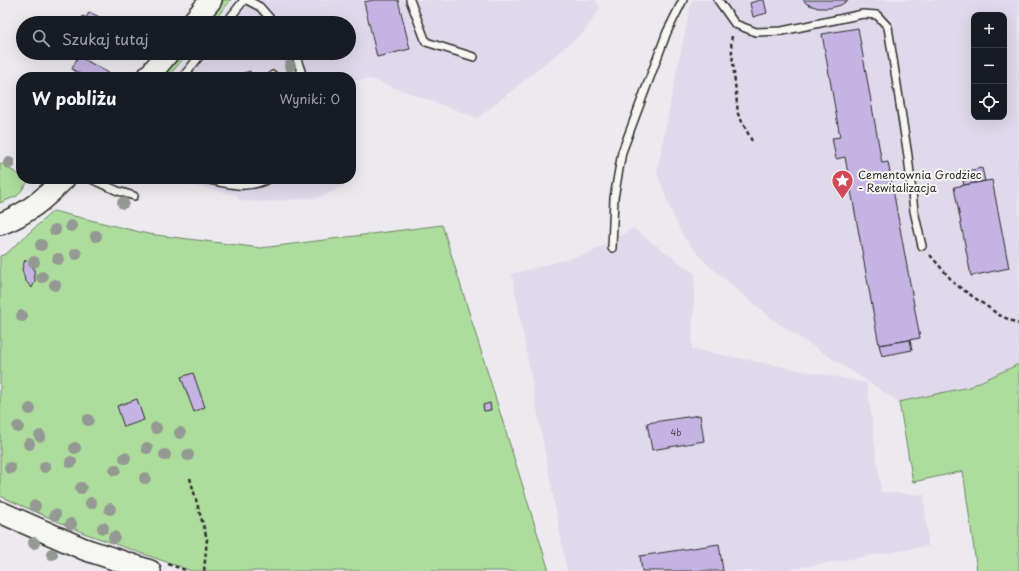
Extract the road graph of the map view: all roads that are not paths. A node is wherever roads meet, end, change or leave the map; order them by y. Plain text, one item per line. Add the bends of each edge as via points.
1 (211, 0) edge
2 (246, 0) edge
3 (410, 0) edge
4 (683, 0) edge
5 (718, 0) edge
6 (198, 16) edge
7 (232, 16) edge
8 (268, 16) edge
9 (474, 57) dead end
10 (162, 60) edge
11 (196, 60) edge
12 (297, 60) edge
13 (152, 72) edge
14 (187, 72) edge
15 (301, 72) edge
16 (59, 184) edge
17 (105, 184) edge
18 (229, 184) edge
19 (254, 184) edge
20 (134, 196) dead end
21 (0, 224) edge
22 (922, 246) road end
23 (612, 248) dead end
24 (0, 512) edge
25 (150, 571) edge

1 - 6 street
2 - 7 lane
2 - 8 lane via 260,7
3 - 9 lane via 426,42
4 - 23 lane via 667,32 622,152 614,198
5 - 22 lane via 735,24 756,32 782,31 863,14 878,15 888,27 914,211
10 - 13 street
11 - 14 lane
12 - 15 lane
16 - 21 street via 27,212
17 - 20 lane
18 - 19 lane via 239,186
24 - 25 street via 84,548

